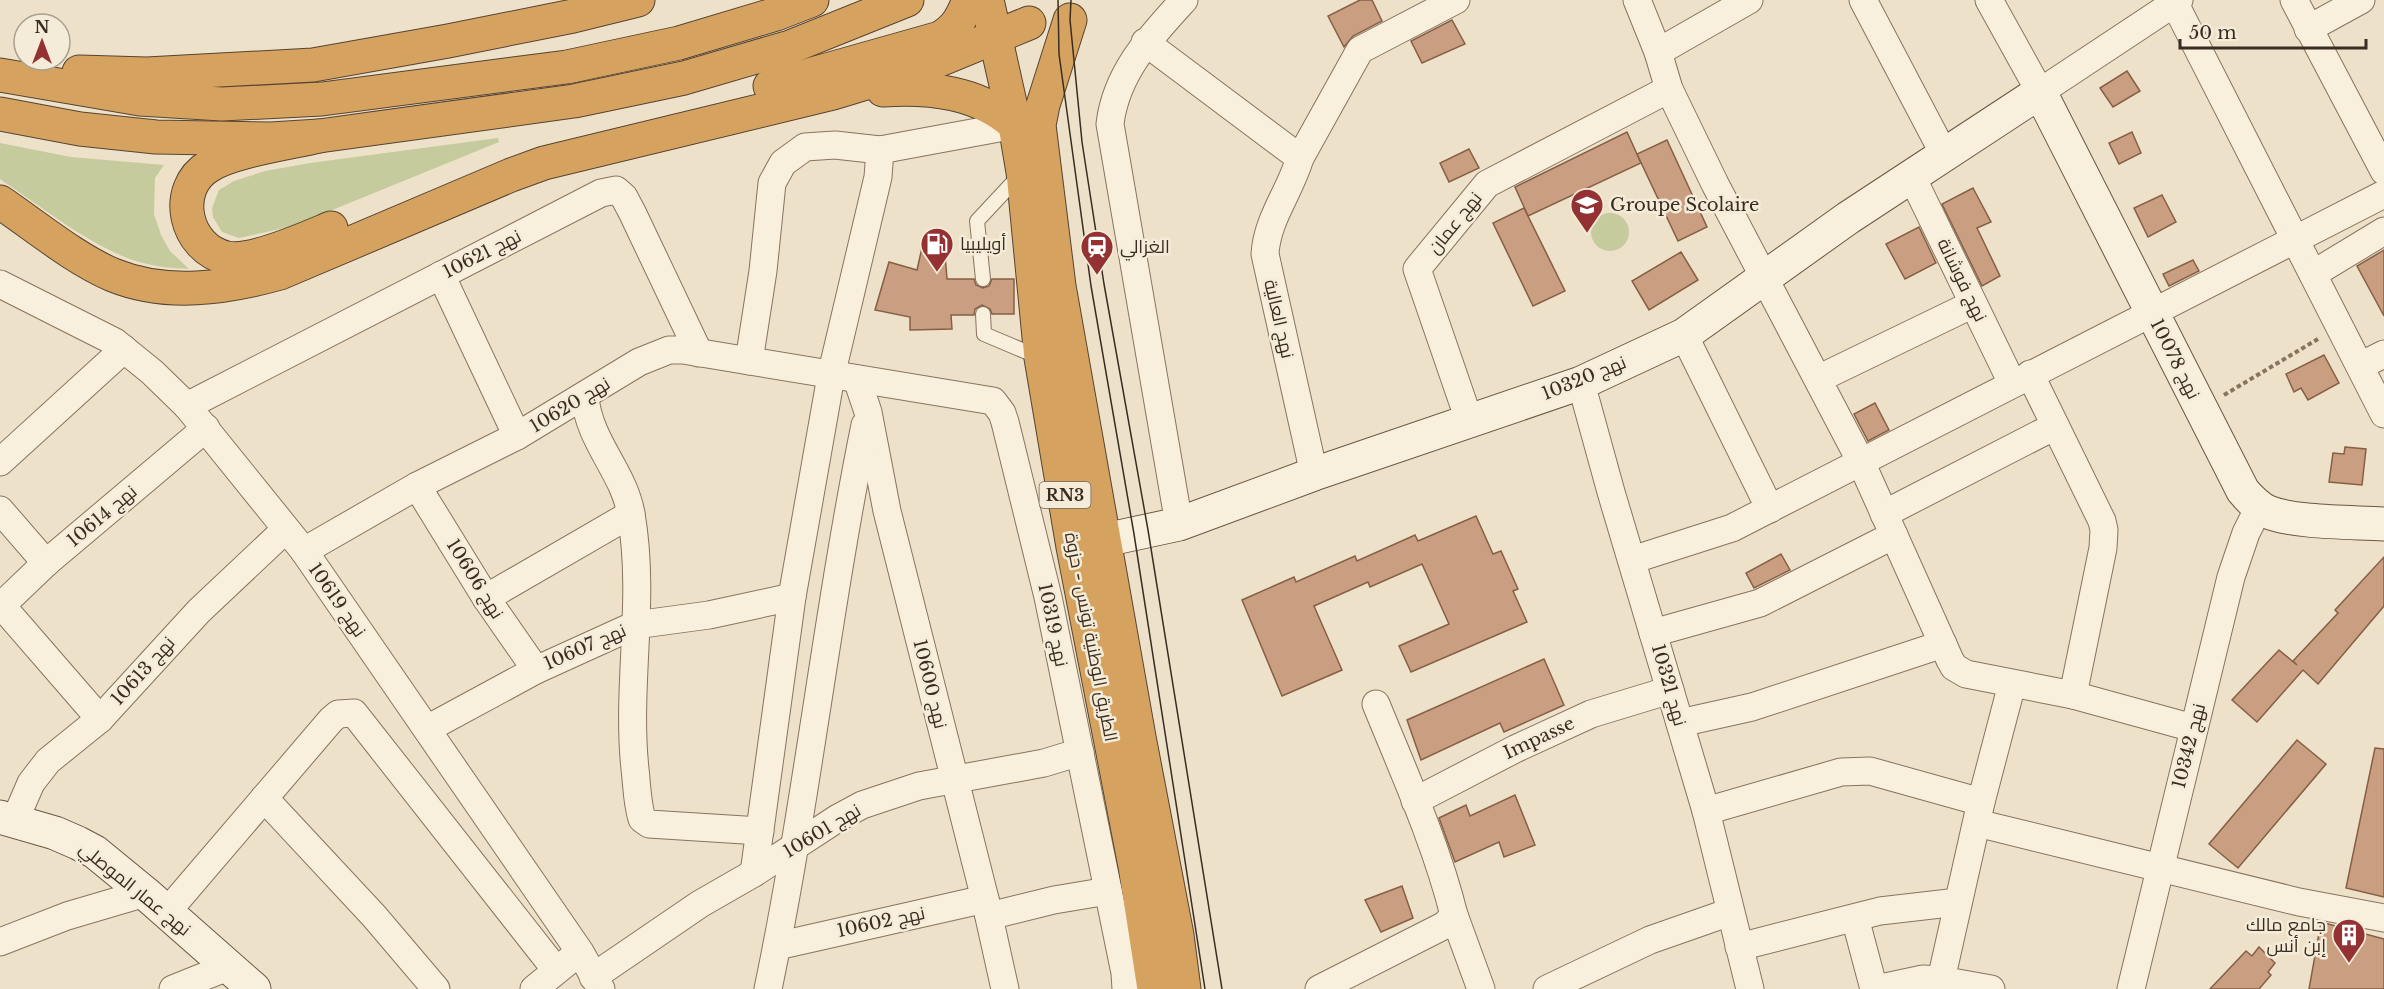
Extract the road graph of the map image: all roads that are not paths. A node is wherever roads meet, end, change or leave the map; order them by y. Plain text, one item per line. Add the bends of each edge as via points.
1 (612, 0) edge
2 (638, 0) edge
3 (812, 0) edge
4 (969, 0) edge
5 (987, 0) edge
6 (1184, 0) edge
7 (1637, 0) edge
8 (1749, 0) edge
9 (1863, 0) edge
10 (1989, 0) edge
11 (2294, 0) edge
12 (2361, 0) edge
13 (2175, 1) edge
14 (1449, 2) edge
15 (899, 4) edge
16 (1080, 10) edge
17 (573, 16) junction
18 (1029, 23) junction
19 (2308, 29) junction
20 (995, 36) junction
21 (1145, 42) junction
22 (1658, 51) junction
23 (0, 70) edge
24 (0, 75) edge
25 (1669, 89) junction
26 (2040, 92) junction
27 (833, 93) junction
28 (0, 114) edge
29 (1015, 125) junction
30 (318, 136) junction
31 (880, 150) junction
32 (1944, 154) junction
33 (1298, 164) junction
34 (2384, 171) edge
35 (1023, 172) junction
36 (1912, 177) junction
37 (2384, 194) edge
38 (0, 202) edge
39 (2384, 231) edge
40 (2295, 241) junction
41 (2313, 274) junction
42 (441, 275) junction
43 (1764, 276) junction
44 (983, 279) dead end
45 (0, 284) edge
46 (1973, 304) junction
47 (2151, 312) junction
48 (983, 315) dead end
49 (1683, 335) junction
50 (123, 349) junction
51 (699, 353) junction
52 (2384, 354) edge
53 (1041, 358) junction
54 (749, 361) junction
55 (2360, 366) junction
56 (844, 377) junction
57 (1818, 379) junction
58 (2021, 379) junction
59 (1581, 383) junction
60 (585, 397) junction
61 (187, 406) junction
62 (868, 412) junction
63 (2384, 414) edge
64 (1469, 420) junction
65 (2055, 426) junction
66 (206, 428) junction
67 (516, 436) junction
68 (0, 462) edge
69 (1861, 462) junction
70 (1314, 474) junction
71 (417, 486) junction
72 (2259, 507) junction
73 (1770, 509) junction
74 (0, 510) edge
75 (632, 514) junction
76 (1179, 524) junction
77 (2384, 524) edge
78 (1889, 525) junction
79 (285, 530) junction
80 (1088, 543) junction
81 (304, 551) junction
82 (1632, 560) junction
83 (46, 563) junction
84 (792, 597) junction
85 (486, 598) junction
86 (1, 607) edge
87 (635, 625) junction
88 (1653, 633) junction
89 (1943, 644) junction
90 (536, 670) junction
91 (2012, 684) junction
92 (1670, 690) junction
93 (2073, 695) junction
94 (1376, 704) dead end
95 (100, 719) junction
96 (1680, 723) junction
97 (2193, 728) junction
98 (427, 729) junction
99 (1080, 752) junction
100 (954, 779) junction
101 (264, 798) junction
102 (1415, 801) junction
103 (1706, 811) junction
104 (1979, 812) junction
105 (7, 819) edge
106 (760, 831) junction
107 (795, 847) junction
108 (2159, 869) junction
109 (754, 873) junction
110 (1108, 891) junction
111 (1958, 902) junction
112 (156, 903) junction
113 (987, 908) junction
114 (1730, 912) junction
115 (1454, 915) junction
116 (1855, 918) junction
117 (2384, 918) edge
118 (0, 942) edge
119 (777, 946) junction
120 (1739, 946) junction
121 (580, 952) junction
122 (230, 966) junction
123 (556, 970) junction
124 (1941, 980) junction
125 (597, 983) edge
126 (1000, 988) edge
127 (173, 989) edge
128 (254, 989) edge
129 (436, 989) edge
130 (534, 989) edge
131 (768, 989) edge
132 (1126, 989) edge
133 (1154, 989) edge
134 (1184, 989) edge
135 (1319, 989) edge
136 (1481, 989) edge
137 (1547, 989) edge
138 (1750, 989) edge
139 (1875, 989) edge
140 (1991, 989) edge
141 (2131, 989) edge

1 - 17 highway
2 - 17 highway
3 - 24 highway via 679,43 567,67 322,99 222,104 140,99
4 - 30 highway via 951,32 926,44 524,147 311,236 258,254 226,258 199,241 187,213 188,196 207,167 222,159
5 - 18 highway, RN3 via 1001,14 1016,22
5 - 20 highway, الطريق الوطنية تونس - حزوة / RN3
6 - 21 street
7 - 22 street
8 - 22 street
9 - 32 street
10 - 26 street
11 - 19 street
12 - 19 street
13 - 26 street
13 - 40 street
14 - 33 street, نهج العالية via 1360,50
15 - 30 highway via 790,46 684,78 574,101
16 - 18 highway, RN3 via 1058,23
16 - 80 highway, الطريق الوطنية تونس - حزوة / RN3 via 1039,125
17 - 23 highway via 313,65 147,74
18 - 20 highway
19 - 34 street
20 - 27 highway via 932,63
20 - 29 highway, الطريق الوطنية تونس - حزوة / RN3
21 - 33 street
21 - 76 street via 1115,96 1110,124
22 - 25 street
25 - 43 street
25 - 64 street, نهج عمان via 1486,184 1417,270
26 - 32 street, نهج 10320
26 - 47 street, نهج 10078
27 - 29 highway via 926,89 981,101
27 - 38 highway via 544,163 280,273 232,285 166,288 112,274
28 - 30 highway via 80,129 156,137
29 - 31 street
29 - 35 highway, الطريق الوطنية تونس - حزوة / RN3
31 - 54 street via 835,145 804,147 783,163 772,183
31 - 56 street
32 - 36 street, نهج 10320
33 - 70 street, نهج العالية via 1270,225 1265,254
35 - 44 lane via 977,221
35 - 53 highway, الطريق الوطنية تونس - حزوة / RN3
36 - 43 street, نهج 10320
36 - 46 street, نهج فوشانة
37 - 40 street
39 - 41 street
40 - 41 street
40 - 47 street
41 - 55 street
42 - 51 street, نهج 10621 via 601,193 616,190 632,212
42 - 61 street, نهج 10621
42 - 67 street
43 - 49 street, نهج 10320
43 - 57 street
45 - 50 street, نهج 10619
46 - 57 street
46 - 58 street, نهج فوشانة
47 - 58 street
47 - 72 street, نهج 10078 via 2243,491
48 - 53 lane via 984,334
49 - 59 street, نهج 10320
49 - 73 street
50 - 61 street, نهج 10619
50 - 68 street
51 - 54 street, نهج 10620
51 - 60 street, نهج 10620 via 669,350 639,362
52 - 55 street
53 - 80 highway, الطريق الوطنية تونس - حزوة / RN3
54 - 56 street, نهج 10620
55 - 63 street
56 - 62 street, نهج 10600
56 - 84 street
56 - 99 street, نهج 10319 via 986,398 1002,413 1048,597
57 - 69 street
58 - 65 street, نهج فوشانة
58 - 69 street
59 - 64 street, نهج 10320
59 - 82 street, نهج 10321
60 - 67 street, نهج 10620
60 - 75 street via 590,423
61 - 66 street, نهج 10619
62 - 100 street, نهج 10600 via 886,511
62 - 107 street via 845,527
64 - 70 street, نهج 10320
65 - 78 street
65 - 93 street, نهج فوشانة via 2104,530
66 - 79 street, نهج 10619
66 - 83 street, نهج 10614
67 - 71 street, نهج 10620
69 - 73 street
69 - 78 street
70 - 76 street, نهج 10320
71 - 81 street, نهج 10620
71 - 85 street, نهج 10606
72 - 77 street via 2284,516
72 - 97 street, نهج 10342 via 2231,577
73 - 82 street via 1732,528
74 - 83 street
75 - 85 street
75 - 87 street
76 - 80 street, نهج 10320
78 - 88 street via 1760,603
78 - 89 street
79 - 81 street, نهج 10619
79 - 95 street, نهج 10613 via 199,611
80 - 133 highway, الطريق الوطنية تونس - حزوة / RN3
80 - 134 highway, الطريق الوطنية تونس - حزوة / RN3 via 1177,935
81 - 98 street, نهج 10619
82 - 88 street, نهج 10321
83 - 86 street, نهج 10614
84 - 87 street, نهج 10607
84 - 106 street
85 - 90 street, نهج 10606
86 - 95 street
87 - 90 street, نهج 10607
87 - 106 street via 631,731 642,819 649,824
88 - 92 street, نهج 10321
89 - 91 street via 1959,670
89 - 96 street via 1762,704
90 - 98 street, نهج 10607
91 - 93 street
91 - 104 street
92 - 96 street, نهج 10321
92 - 102 street, Impasse via 1591,714
93 - 97 street
94 - 102 street
95 - 105 street, نهج 10613 via 48,761
96 - 103 street, نهج 10321
97 - 108 street, نهج 10342
98 - 121 street, نهج 10619
99 - 100 street, نهج 10601 via 1044,763
99 - 110 street, نهج 10319
100 - 107 street, نهج 10601 via 862,805
100 - 113 street, نهج 10600
101 - 112 street
101 - 123 street via 338,714 354,713
101 - 129 street
102 - 115 street
103 - 104 street via 1854,770 1870,771
103 - 114 street, نهج 10321
104 - 108 street
104 - 111 street
105 - 112 street, نهج عمار الموصلي via 95,852
106 - 109 street
107 - 109 street, نهج 10601
107 - 119 street
108 - 117 street
108 - 141 street, نهج 10342
109 - 125 street, نهج 10601 via 700,904
110 - 113 street, نهج 10602
110 - 132 street, نهج 10319
111 - 116 street via 1880,911
111 - 124 street
112 - 118 street via 67,916
112 - 122 street, نهج عمار الموصلي
113 - 119 street, نهج 10602
113 - 126 street, نهج 10600
114 - 120 street, نهج 10321
114 - 137 street via 1650,940
115 - 135 street via 1445,925
115 - 136 street
116 - 120 street
116 - 139 street
119 - 131 street
120 - 138 street, نهج 10321
121 - 123 street
121 - 125 street, نهج 10619
122 - 127 street
122 - 128 street, نهج عمار الموصلي
123 - 130 street
124 - 139 street via 1923,979
124 - 140 street

